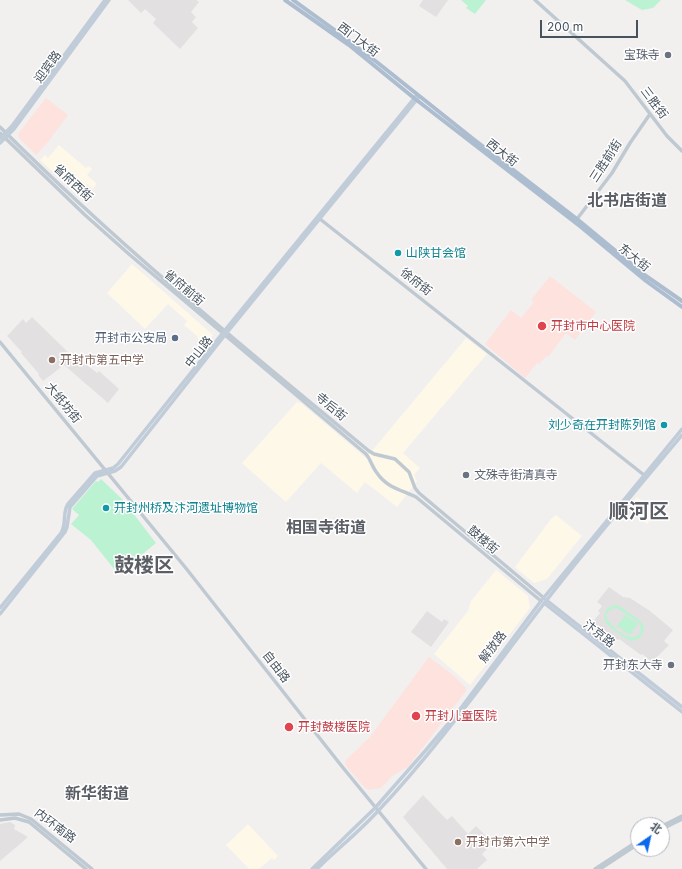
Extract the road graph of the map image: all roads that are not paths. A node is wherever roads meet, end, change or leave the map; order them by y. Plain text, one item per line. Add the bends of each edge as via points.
1 (105, 0) edge
2 (109, 0) edge
3 (286, 0) edge
4 (293, 0) edge
5 (536, 0) edge
6 (416, 97) junction
7 (650, 114) junction
8 (0, 128) edge
9 (4, 136) edge
10 (0, 143) edge
11 (682, 151) edge
12 (320, 219) junction
13 (576, 221) junction
14 (131, 254) joint
15 (682, 301) edge
16 (682, 307) edge
17 (225, 332) junction
18 (0, 342) edge
19 (682, 429) edge
20 (682, 435) edge
21 (106, 471) junction
22 (644, 475) junction
23 (110, 477) joint
24 (411, 495) joint
25 (422, 496) joint
26 (544, 600) junction
27 (0, 608) edge
28 (0, 614) edge
29 (682, 707) edge
30 (682, 712) edge
31 (376, 810) junction
32 (0, 815) edge
33 (682, 818) edge
34 (0, 820) edge
35 (670, 823) edge
36 (670, 825) edge
37 (630, 846) edge
38 (630, 849) edge
39 (86, 869) edge
40 (92, 869) edge
41 (312, 869) edge
42 (317, 869) edge
43 (426, 869) edge
44 (595, 869) edge
45 (600, 869) edge

1 - 9 main road, 迎宾路
2 - 9 main road, 迎宾路
3 - 6 main road, 西门大街
4 - 6 main road, 西门大街 via 354,44
5 - 7 street, 三胜街 via 627,85
6 - 12 main road, 中山路
6 - 13 main road, 西大街
6 - 17 main road, 中山路
7 - 11 street, 三胜街
7 - 13 street, 三胜前街 via 612,173
8 - 9 street, 省府西街
9 - 10 main road, 迎宾路
9 - 14 street, 省府西街 via 85,215
12 - 17 main road, 中山路
12 - 22 street, 徐府街
13 - 15 main road, 东大街
13 - 16 main road, 东大街 via 646,281
14 - 17 street, 省府前街
17 - 21 main road, 中山路 via 121,467
17 - 24 street, 寺后街 via 366,454 375,471 386,483
17 - 25 street, 寺后街 via 369,451 395,459 409,472 415,488
18 - 21 street, 大纸坊街
19 - 22 main road, 解放路
20 - 26 main road, 解放路
21 - 23 street, 大纸坊街
21 - 27 main road, 中山路 via 93,474 68,504 65,525 61,533
21 - 28 main road, 中山路 via 96,477 70,507 65,532
22 - 26 main road, 解放路
23 - 31 street, 自由路 via 222,613
24 - 26 street, 鼓楼街
25 - 26 street, 鼓楼街
26 - 29 main road, 汴京路
26 - 30 main road, 汴京路
26 - 31 main road, 解放路 via 458,712
31 - 41 main road, 解放路
31 - 42 main road, 解放路
31 - 43 street, 自由路
32 - 40 street, 内环南路 via 19,814 31,819
33 - 35 street
33 - 36 street
34 - 39 street, 内环南路 via 15,818 28,822
37 - 44 street
38 - 45 street

